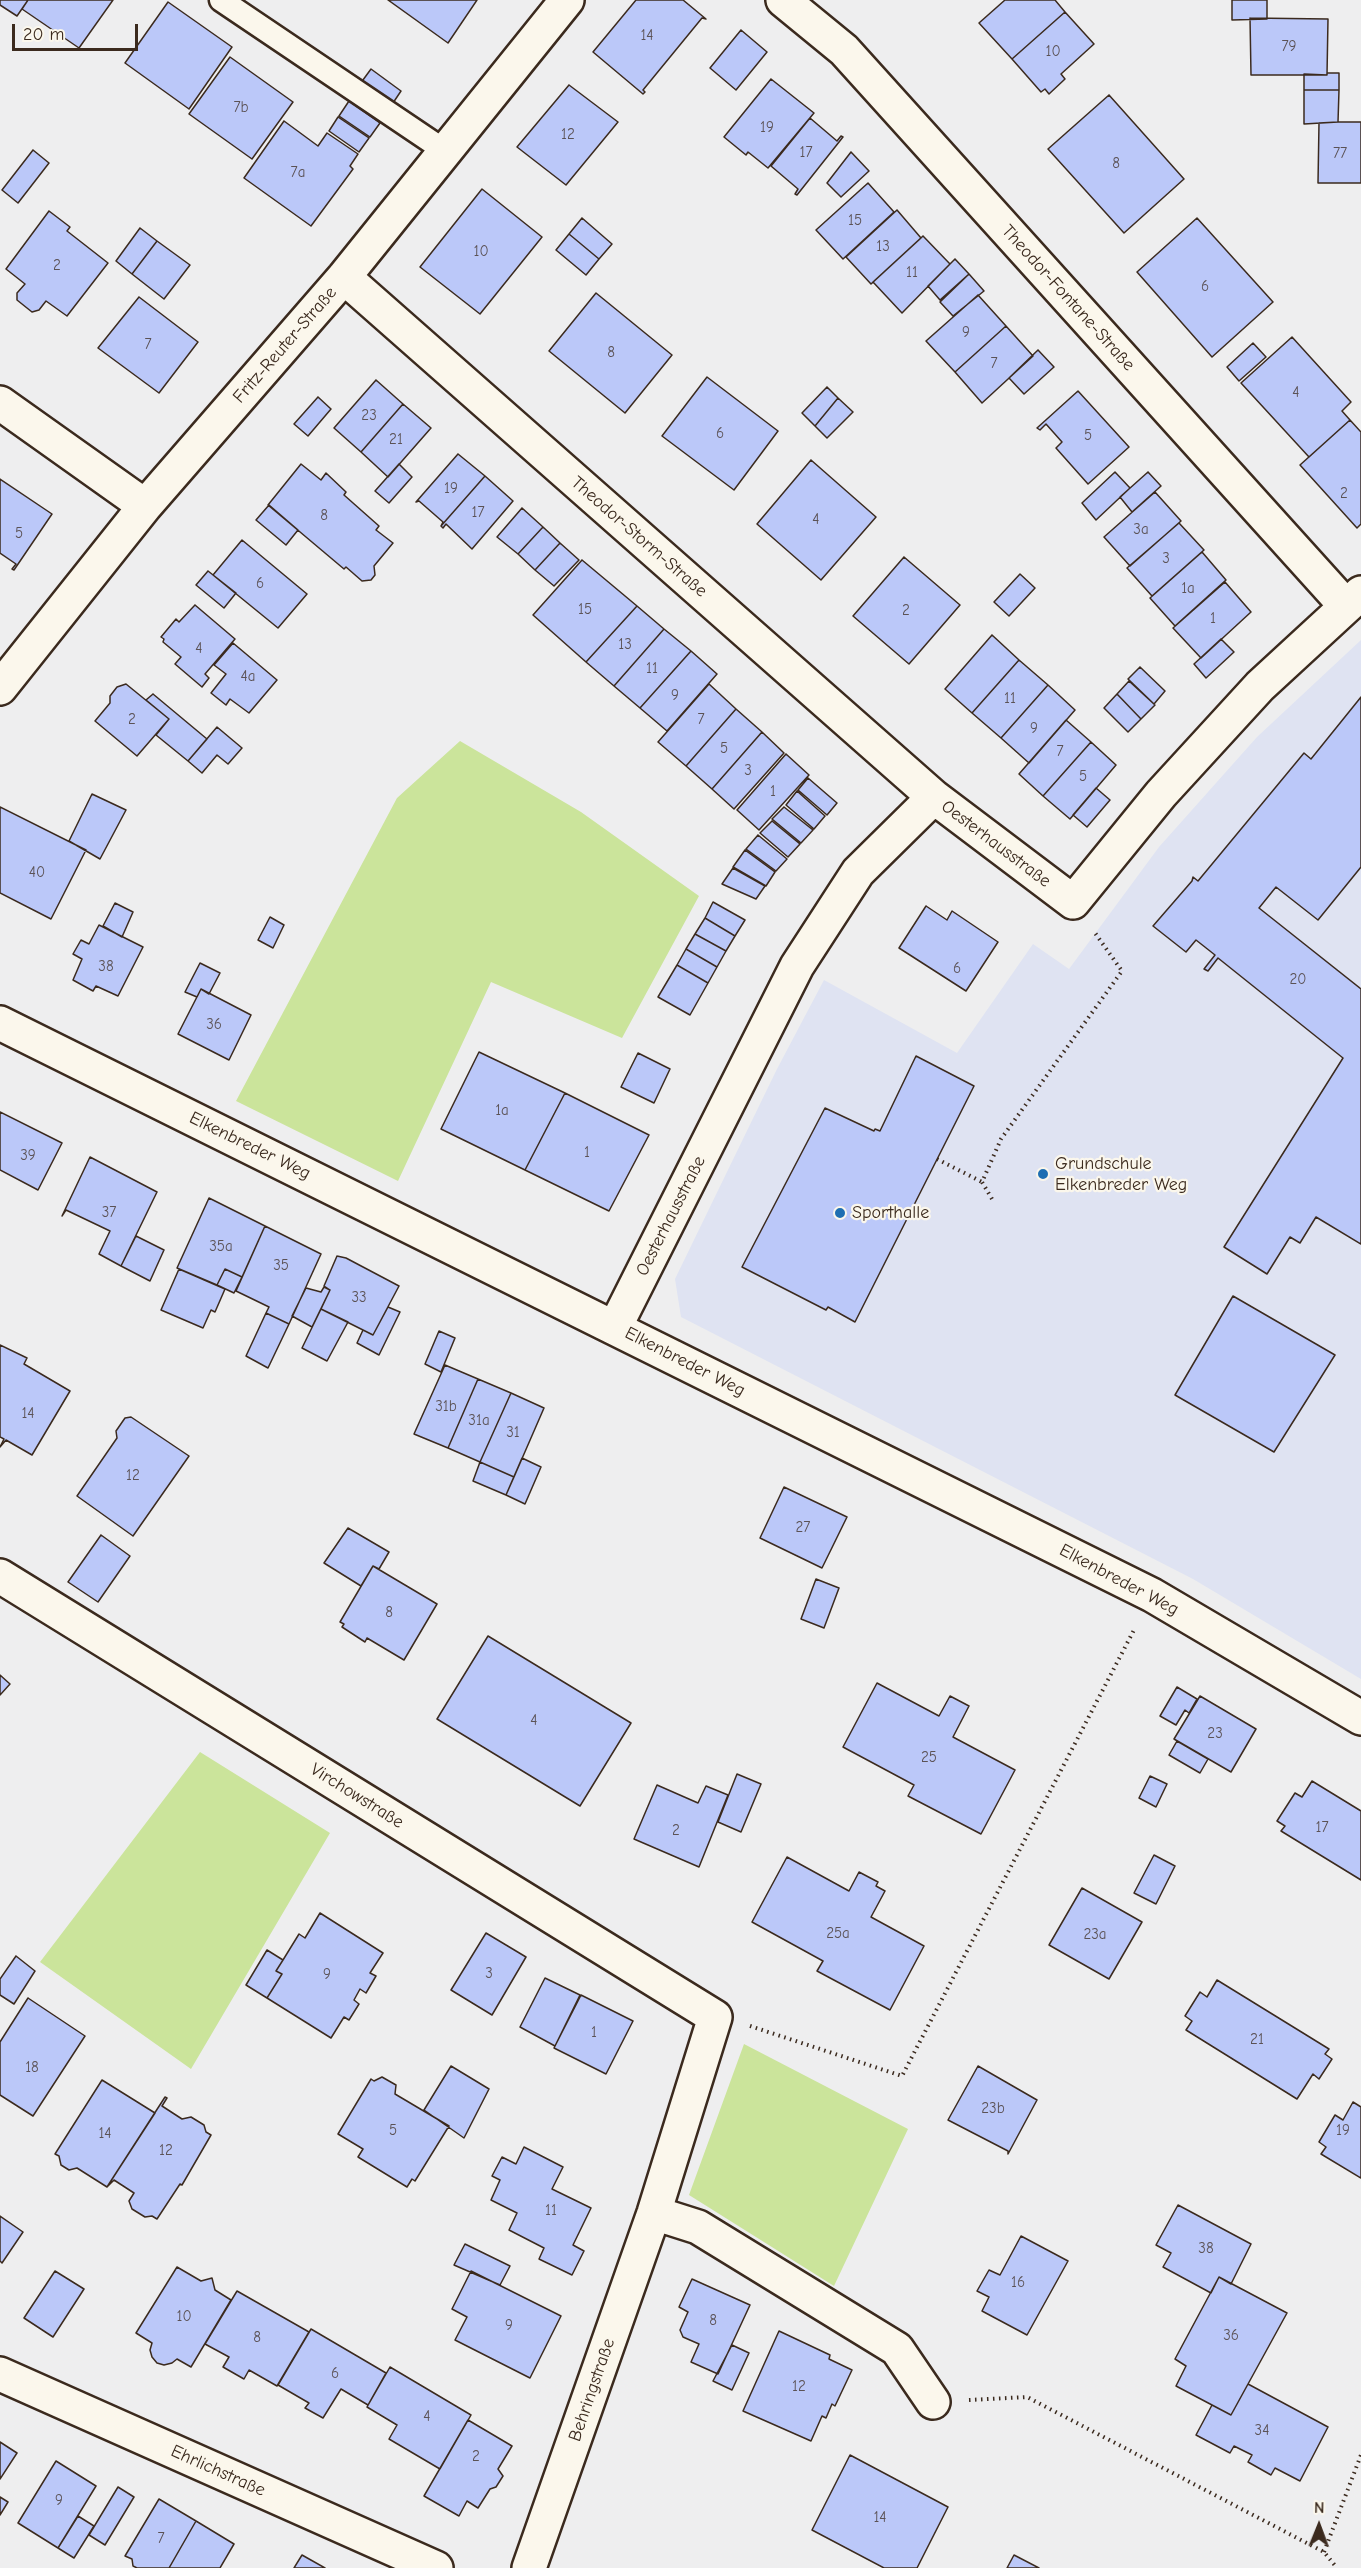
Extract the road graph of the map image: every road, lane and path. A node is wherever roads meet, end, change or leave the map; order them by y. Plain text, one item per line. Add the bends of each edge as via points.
1 (221, 0) edge
2 (567, 0) edge
3 (783, 0) edge
4 (445, 151) junction
5 (344, 277) junction
6 (0, 403) edge
7 (145, 506) junction
8 (1353, 599) edge
9 (0, 688) edge
10 (934, 797) junction
11 (1073, 902) junction
12 (0, 1023) edge
13 (937, 1159) dead end
14 (982, 1182) junction
15 (992, 1198) dead end
16 (615, 1327) junction
17 (0, 1576) edge
18 (1152, 1595) junction
19 (1361, 1718) edge
20 (715, 2017) junction
21 (654, 2213) junction
22 (0, 2374) edge
23 (933, 2402) joint
24 (1361, 2455) edge
25 (1324, 2552) junction
26 (436, 2568) edge
27 (529, 2568) edge
28 (1337, 2568) edge

1 - 4 lane
2 - 4 street, Fritz-Reuter-Straße
3 - 8 street, Theodor-Fontane-Straße via 844,50
4 - 5 street, Fritz-Reuter-Straße
5 - 7 street, Fritz-Reuter-Straße
5 - 10 street, Theodor-Storm-Straße
6 - 7 street
7 - 9 street, Fritz-Reuter-Straße
8 - 11 street via 1260,686 1161,794
10 - 11 street, Oesterhausstraße
10 - 16 street, Oesterhausstraße via 858,872 796,966
11 - 14 path via 1122,971 1000,1139
12 - 16 street, Elkenbreder Weg
13 - 14 path
14 - 15 path
16 - 18 street, Elkenbreder Weg
17 - 20 street, Virchowstraße
18 - 19 street, Elkenbreder Weg
18 - 20 path via 902,2076
20 - 21 street, Behringstraße
21 - 23 street via 698,2227 897,2349
21 - 27 street, Behringstraße
22 - 26 street, Ehrlichstraße
23 - 25 path via 1027,2397
24 - 25 path
25 - 28 path

